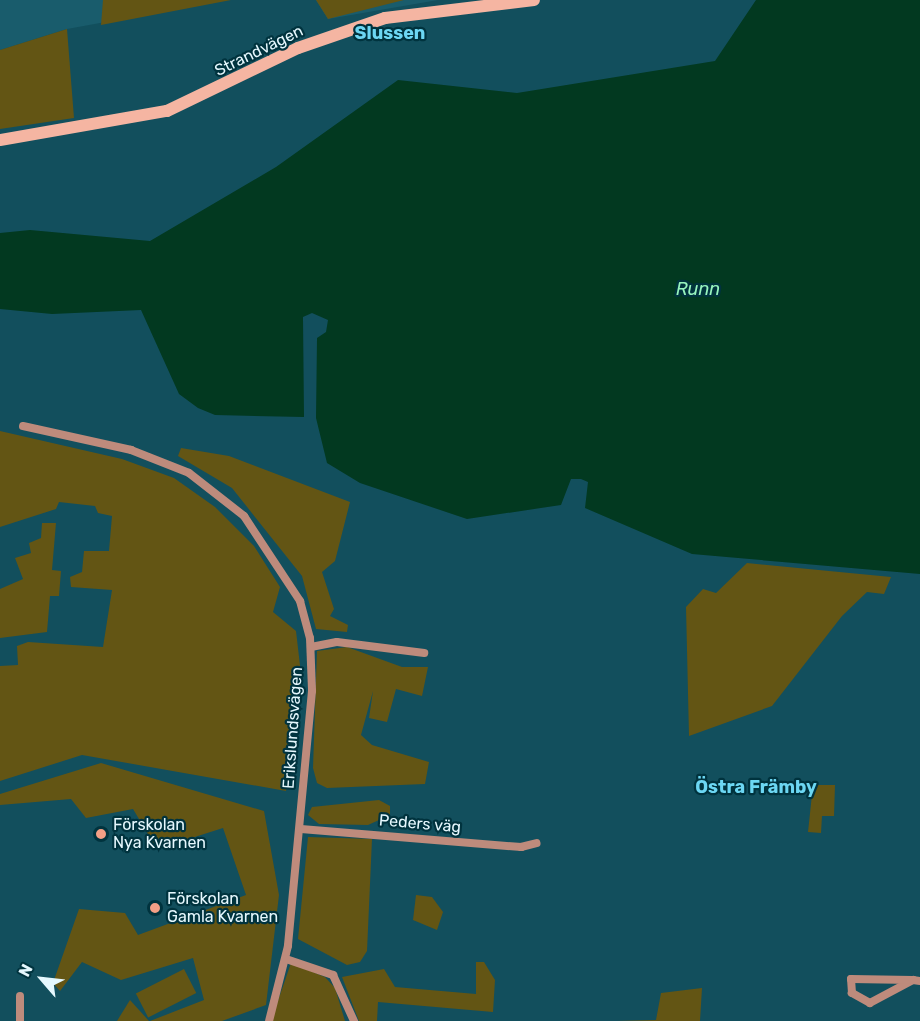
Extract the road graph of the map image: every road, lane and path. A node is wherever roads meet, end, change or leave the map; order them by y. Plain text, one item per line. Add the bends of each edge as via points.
1 (534, 0) edge
2 (0, 140) edge
3 (23, 426) dead end
4 (311, 647) junction
5 (424, 653) dead end
6 (301, 829) junction
7 (537, 843) dead end
8 (286, 959) junction
9 (916, 980) edge
10 (20, 996) dead end
11 (20, 1021) edge
12 (269, 1021) edge
13 (354, 1021) edge

1 - 2 street, Strandvägen via 385,18 298,48 167,111
3 - 4 street, Erikslundsvägen via 156,458 219,494 244,516 285,573 303,609
4 - 5 street via 337,642
4 - 6 street, Erikslundsvägen
6 - 7 street, Peders väg via 521,847
6 - 8 street, Erikslundsvägen
8 - 12 street, Erikslundsvägen
8 - 13 street via 333,975
9 - 9 street via 870,1003 852,993 851,980
10 - 11 street

